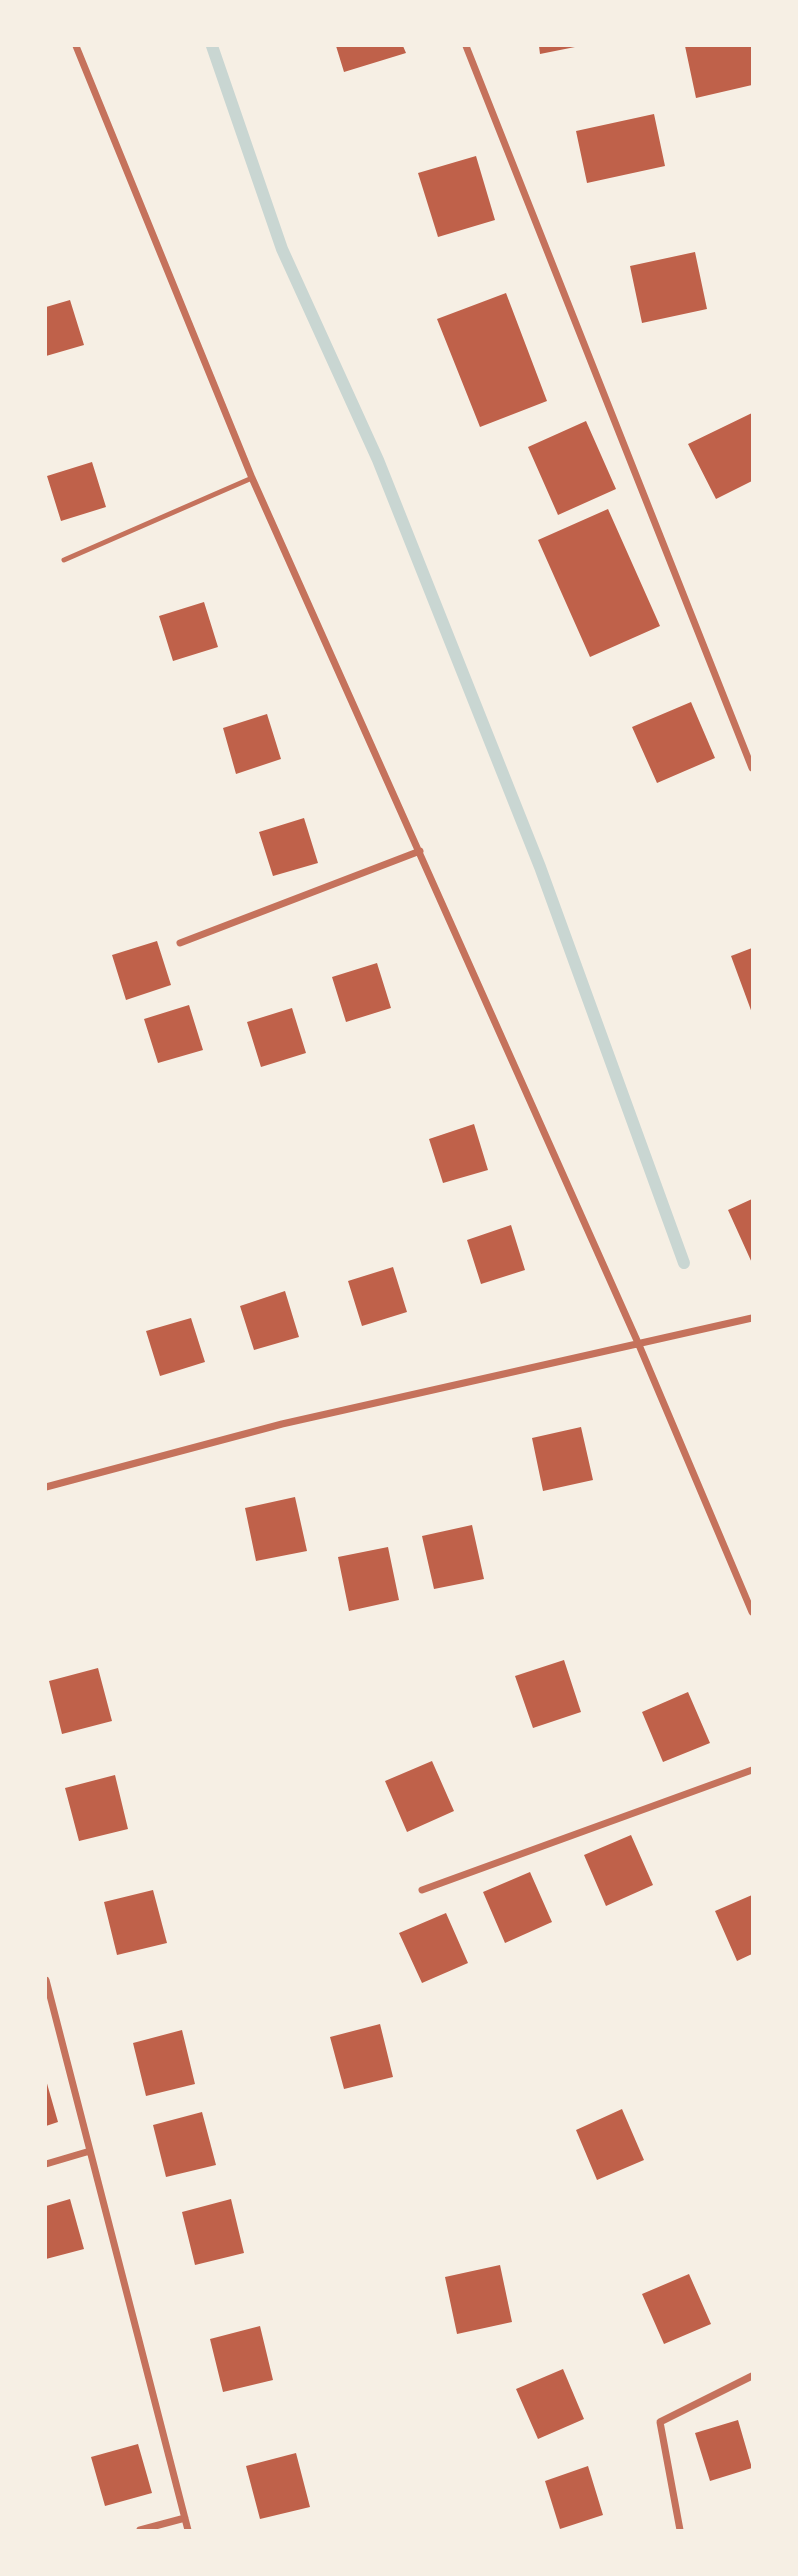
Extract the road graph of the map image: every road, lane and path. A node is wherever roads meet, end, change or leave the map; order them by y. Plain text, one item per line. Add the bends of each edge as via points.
1 (76, 46) edge
2 (466, 46) edge
3 (252, 478) junction
4 (64, 559) dead end
5 (752, 768) edge
6 (420, 851) junction
7 (180, 943) dead end
8 (752, 1318) edge
9 (639, 1345) junction
10 (46, 1487) edge
11 (752, 1612) edge
12 (752, 1770) edge
13 (422, 1890) dead end
14 (46, 1980) edge
15 (90, 2151) junction
16 (46, 2164) edge
17 (752, 2376) edge
18 (185, 2518) junction
19 (140, 2530) edge
20 (188, 2530) edge
21 (680, 2530) edge

1 - 3 street
2 - 5 street
3 - 4 lane
3 - 6 street
6 - 7 street
6 - 9 street
8 - 9 street
9 - 10 street via 282,1424
9 - 11 street
12 - 13 street
14 - 15 street
15 - 16 street
15 - 18 street
17 - 21 street via 660,2422
18 - 19 street
18 - 20 street

